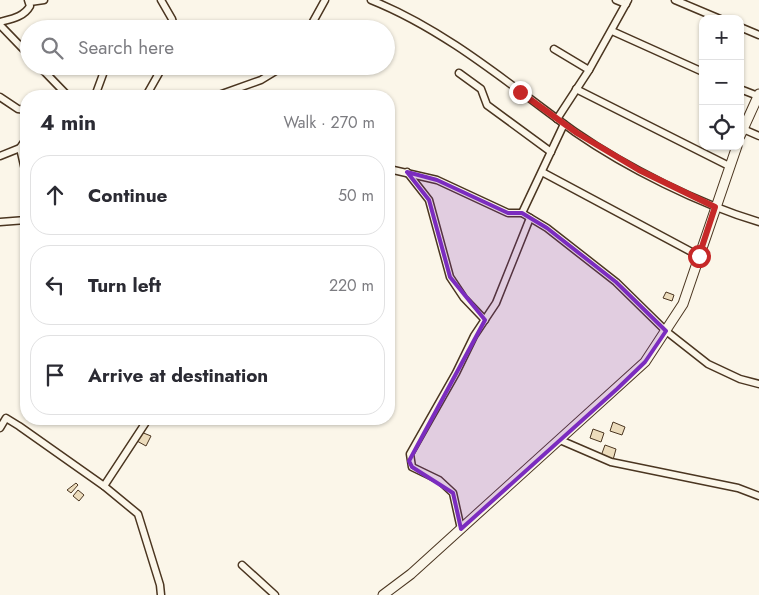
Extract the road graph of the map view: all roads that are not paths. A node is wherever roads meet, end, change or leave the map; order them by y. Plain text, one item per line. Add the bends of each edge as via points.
1 (44, 0) edge
2 (160, 0) edge
3 (325, 0) edge
4 (371, 0) edge
5 (616, 0) edge
6 (675, 0) edge
7 (29, 1) edge
8 (627, 2) edge
9 (711, 15) edge
10 (172, 20) edge
11 (314, 20) edge
12 (0, 24) edge
13 (744, 29) edge
14 (612, 31) junction
15 (759, 35) edge
16 (20, 45) edge
17 (554, 49) dead end
18 (589, 70) junction
19 (699, 70) edge
20 (459, 73) dead end
21 (47, 75) edge
22 (103, 75) edge
23 (156, 75) edge
24 (269, 75) edge
25 (576, 89) junction
26 (60, 90) edge
27 (97, 90) edge
28 (149, 90) edge
29 (233, 90) edge
30 (744, 90) edge
31 (758, 95) edge
32 (0, 97) edge
33 (20, 109) edge
34 (557, 118) junction
35 (564, 124) junction
36 (744, 125) edge
37 (744, 133) edge
38 (759, 136) edge
39 (20, 148) edge
40 (735, 150) edge
41 (551, 152) junction
42 (0, 156) edge
43 (730, 166) junction
44 (395, 170) edge
45 (407, 172) junction
46 (542, 172) junction
47 (715, 207) junction
48 (522, 213) junction
49 (530, 218) junction
50 (20, 220) edge
51 (0, 222) edge
52 (759, 222) edge
53 (699, 256) junction
54 (485, 320) junction
55 (666, 331) junction
56 (759, 384) edge
57 (144, 425) edge
58 (0, 428) edge
59 (560, 440) junction
60 (104, 486) junction
61 (759, 496) edge
62 (461, 529) junction
63 (242, 566) dead end
64 (160, 595) edge
65 (275, 595) edge
66 (383, 595) edge

1 - 7 street
2 - 10 street
3 - 11 street
4 - 34 street via 469,55
5 - 8 street
6 - 9 street
7 - 12 street via 28,11
8 - 14 street
12 - 16 street
13 - 15 street
14 - 18 street
14 - 19 street
17 - 18 street
18 - 25 street
20 - 41 street via 481,89 487,105
21 - 26 street
22 - 27 street
23 - 28 street
24 - 29 street
25 - 34 street
25 - 43 street
30 - 31 street
31 - 36 street
32 - 33 street
34 - 35 street
35 - 41 street
35 - 47 street via 639,170
37 - 38 street
39 - 42 street
40 - 43 street
41 - 46 street
43 - 47 street
44 - 45 street
45 - 48 street via 437,180 508,213
45 - 54 street via 429,200 450,276 464,298
46 - 48 street
46 - 53 street
47 - 52 street
47 - 53 street
48 - 49 street
49 - 54 street via 502,290
49 - 55 street via 616,282
50 - 51 street
53 - 55 street via 683,304
54 - 62 street via 410,454 412,467 439,480 453,492
55 - 56 street via 708,364
55 - 59 street via 645,362
57 - 60 street
58 - 60 street via 6,418
59 - 61 street via 611,462 738,488
59 - 62 street
60 - 64 street via 138,514 160,585
62 - 66 street
63 - 65 street

